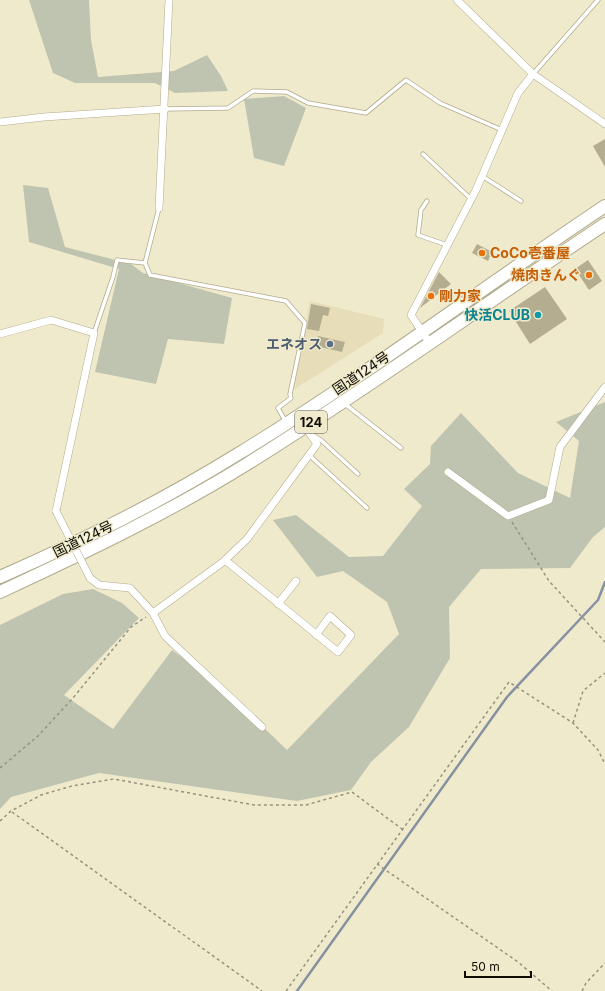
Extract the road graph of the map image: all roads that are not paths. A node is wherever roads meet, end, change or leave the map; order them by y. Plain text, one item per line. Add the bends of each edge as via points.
1 (169, 0) edge
2 (457, 0) edge
3 (598, 0) edge
4 (533, 74) junction
5 (165, 109) junction
6 (0, 122) edge
7 (605, 124) edge
8 (502, 130) junction
9 (423, 154) dead end
10 (482, 176) junction
11 (471, 199) junction
12 (427, 201) dead end
13 (521, 201) dead end
14 (605, 206) edge
15 (159, 208) joint
16 (605, 224) edge
17 (447, 245) junction
18 (145, 263) junction
19 (422, 332) junction
20 (94, 333) junction
21 (0, 334) edge
22 (430, 342) junction
23 (605, 387) edge
24 (343, 402) junction
25 (298, 416) junction
26 (287, 423) junction
27 (308, 430) junction
28 (401, 448) dead end
29 (309, 455) junction
30 (448, 472) dead end
31 (358, 474) dead end
32 (367, 508) dead end
33 (224, 560) junction
34 (0, 577) edge
35 (296, 582) dead end
36 (0, 592) edge
37 (278, 604) junction
38 (153, 613) junction
39 (316, 635) junction
40 (262, 727) dead end

1 - 5 street
2 - 4 street
3 - 4 lane
4 - 7 street
4 - 8 street via 518,93
5 - 6 street
5 - 8 lane via 228,108 253,90 287,92 308,103 366,113 406,80 440,103
5 - 15 street
8 - 10 street
9 - 11 lane
10 - 11 street
10 - 13 lane
11 - 17 street
12 - 17 lane via 421,210 418,235
14 - 19 highway, 国道124号 / 124
15 - 18 lane
16 - 22 highway, 国道124号 / 124
17 - 19 street via 411,315
18 - 20 lane via 117,260
18 - 26 lane via 150,275 286,301 305,323 291,398 278,408
19 - 22 street
19 - 25 highway, 国道124号 / 124
20 - 21 street via 51,320
20 - 38 street, bridge via 56,511 90,578 99,585 130,588
22 - 24 highway, 国道124号 / 124
23 - 30 street via 560,447 549,500 508,516
24 - 27 highway, 国道124号 / 124
24 - 28 lane
25 - 26 highway, 国道124号 / 124
25 - 27 street
26 - 34 highway, 国道124号 / 124 via 200,477 136,512 53,554
27 - 29 street via 317,444
27 - 31 lane
27 - 36 highway, 国道124号 / 124 via 129,530
29 - 32 lane
29 - 33 street via 248,539
33 - 37 street
33 - 38 street
35 - 37 street
37 - 39 street
38 - 40 street via 165,636
39 - 39 street via 338,652 351,634 330,616

